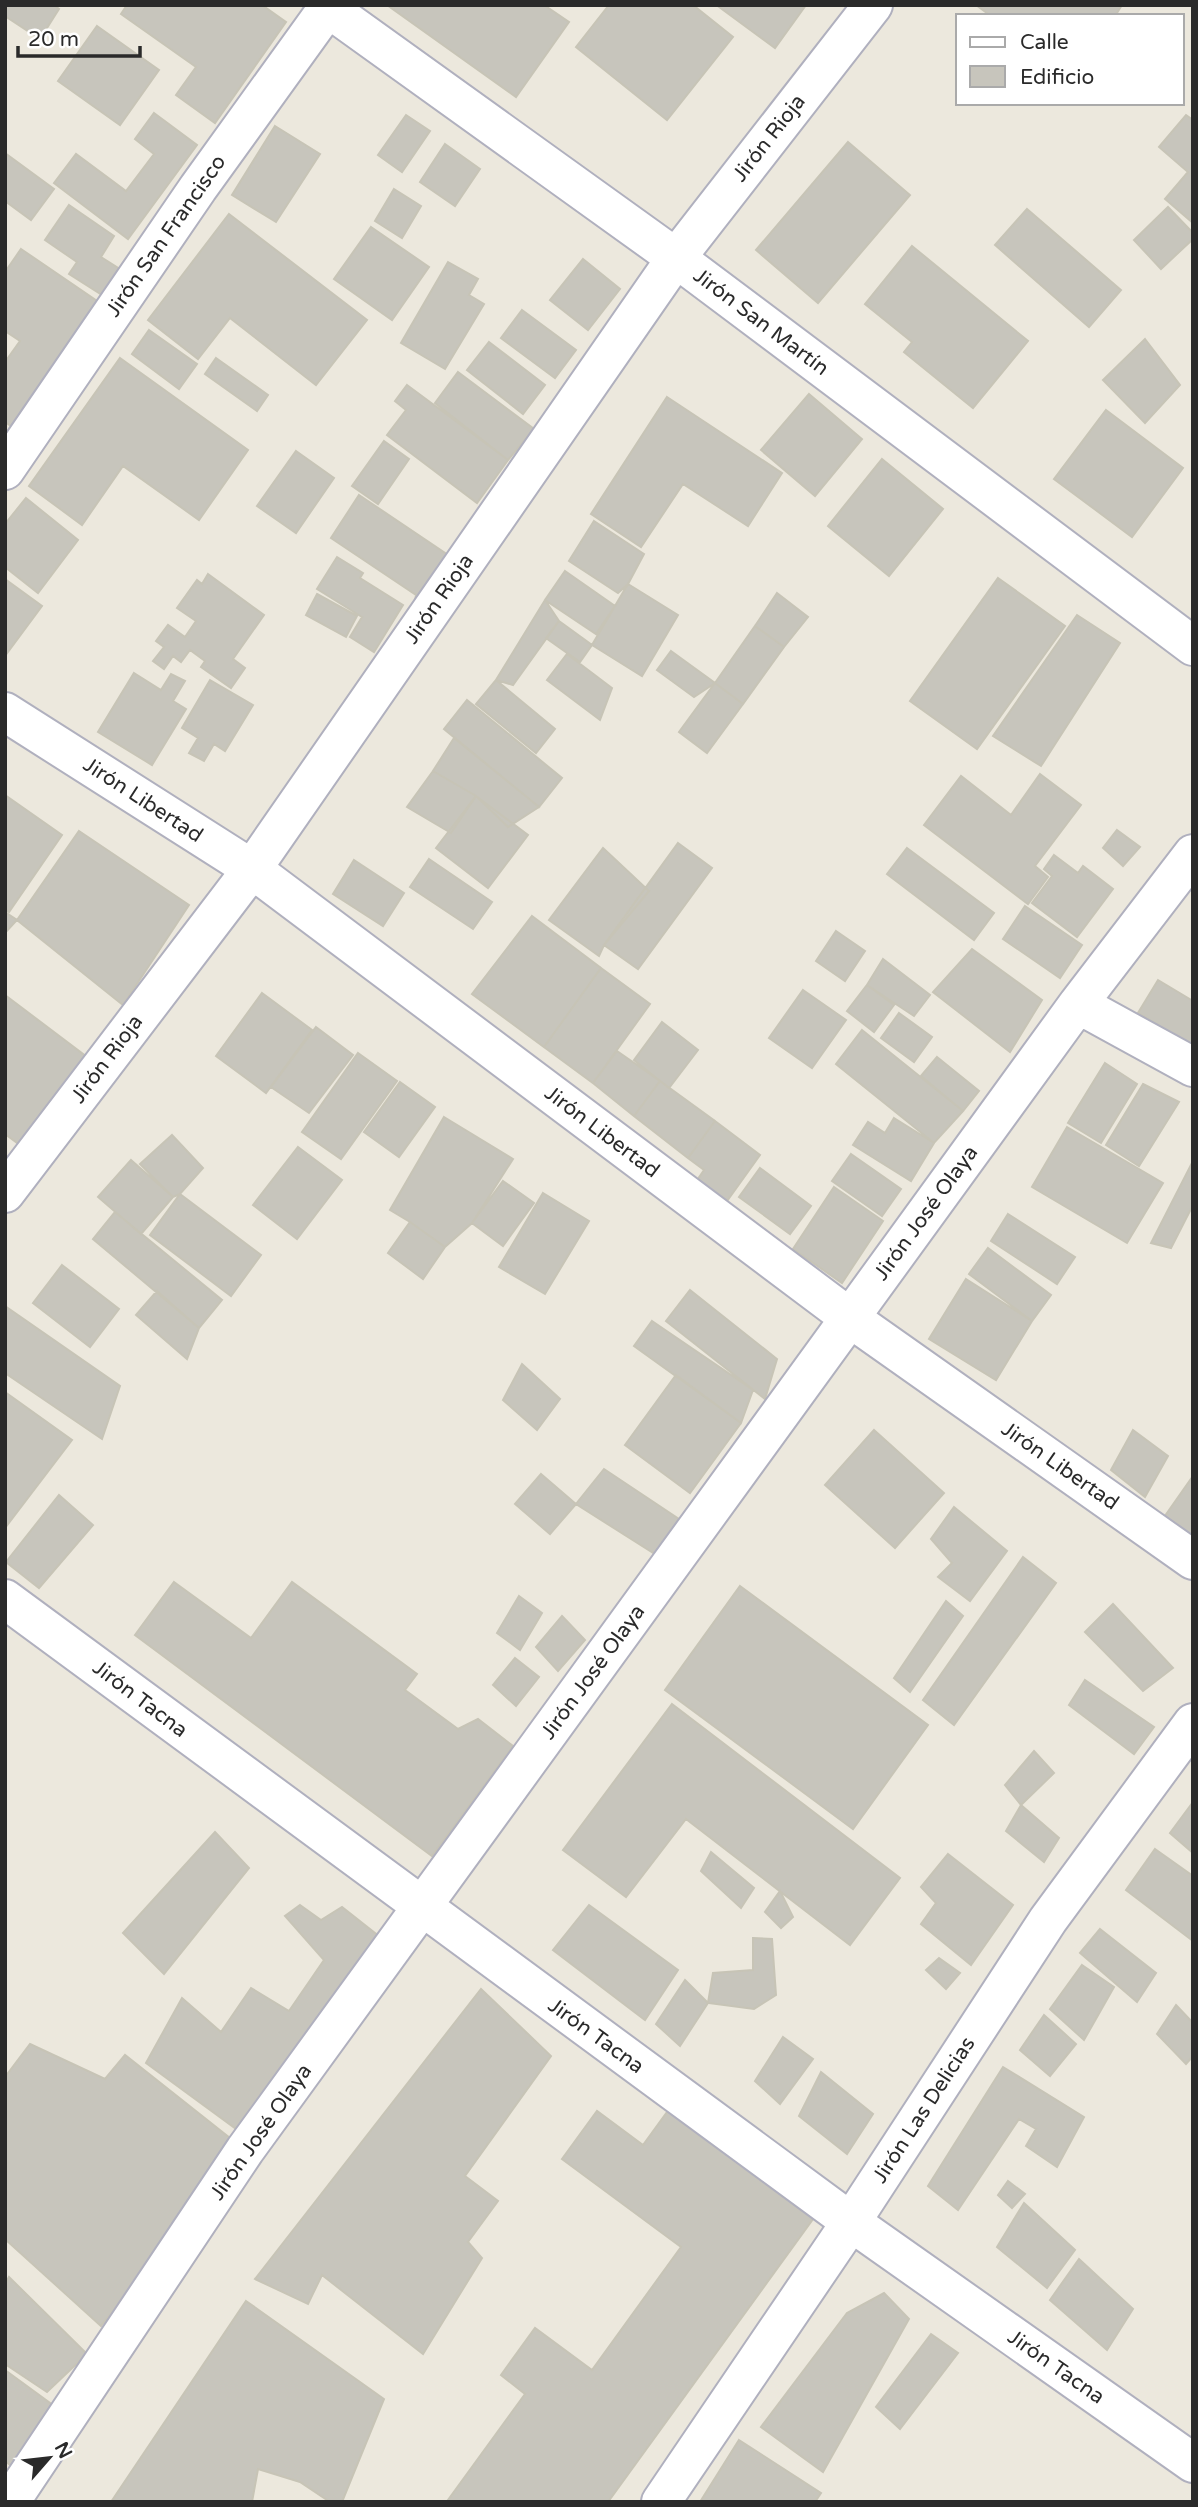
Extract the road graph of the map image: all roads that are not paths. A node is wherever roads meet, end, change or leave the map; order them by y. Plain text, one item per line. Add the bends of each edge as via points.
1 (873, 5) edge
2 (327, 6) edge
3 (676, 258) junction
4 (5, 470) edge
5 (1193, 646) edge
6 (5, 712) edge
7 (1193, 855) edge
8 (252, 869) junction
9 (1079, 1004) junction
10 (1193, 1067) edge
11 (5, 1193) edge
12 (850, 1318) junction
13 (1193, 1560) edge
14 (5, 1599) edge
15 (1193, 1723) edge
16 (421, 1908) junction
17 (851, 2222) junction
18 (1193, 2463) edge
19 (10, 2502) edge
20 (661, 2502) edge

1 - 3 street, Jirón Rioja
2 - 3 street, Jirón San Martín
2 - 4 street, Jirón San Francisco
3 - 5 street, Jirón San Martín
3 - 8 street, Jirón Rioja
6 - 8 street, Jirón Libertad
7 - 9 street, Jirón José Olaya
8 - 11 street, Jirón Rioja
8 - 12 street, Jirón Libertad
9 - 10 street
9 - 12 street, Jirón José Olaya
12 - 13 street, Jirón Libertad
12 - 16 street, Jirón José Olaya
14 - 16 street, Jirón Tacna
15 - 17 street, Jirón Las Delicias via 1048,1920
16 - 17 street, Jirón Tacna
16 - 19 street, Jirón José Olaya via 245,2150
17 - 18 street, Jirón Tacna
17 - 20 street, Jirón Las Delicias

